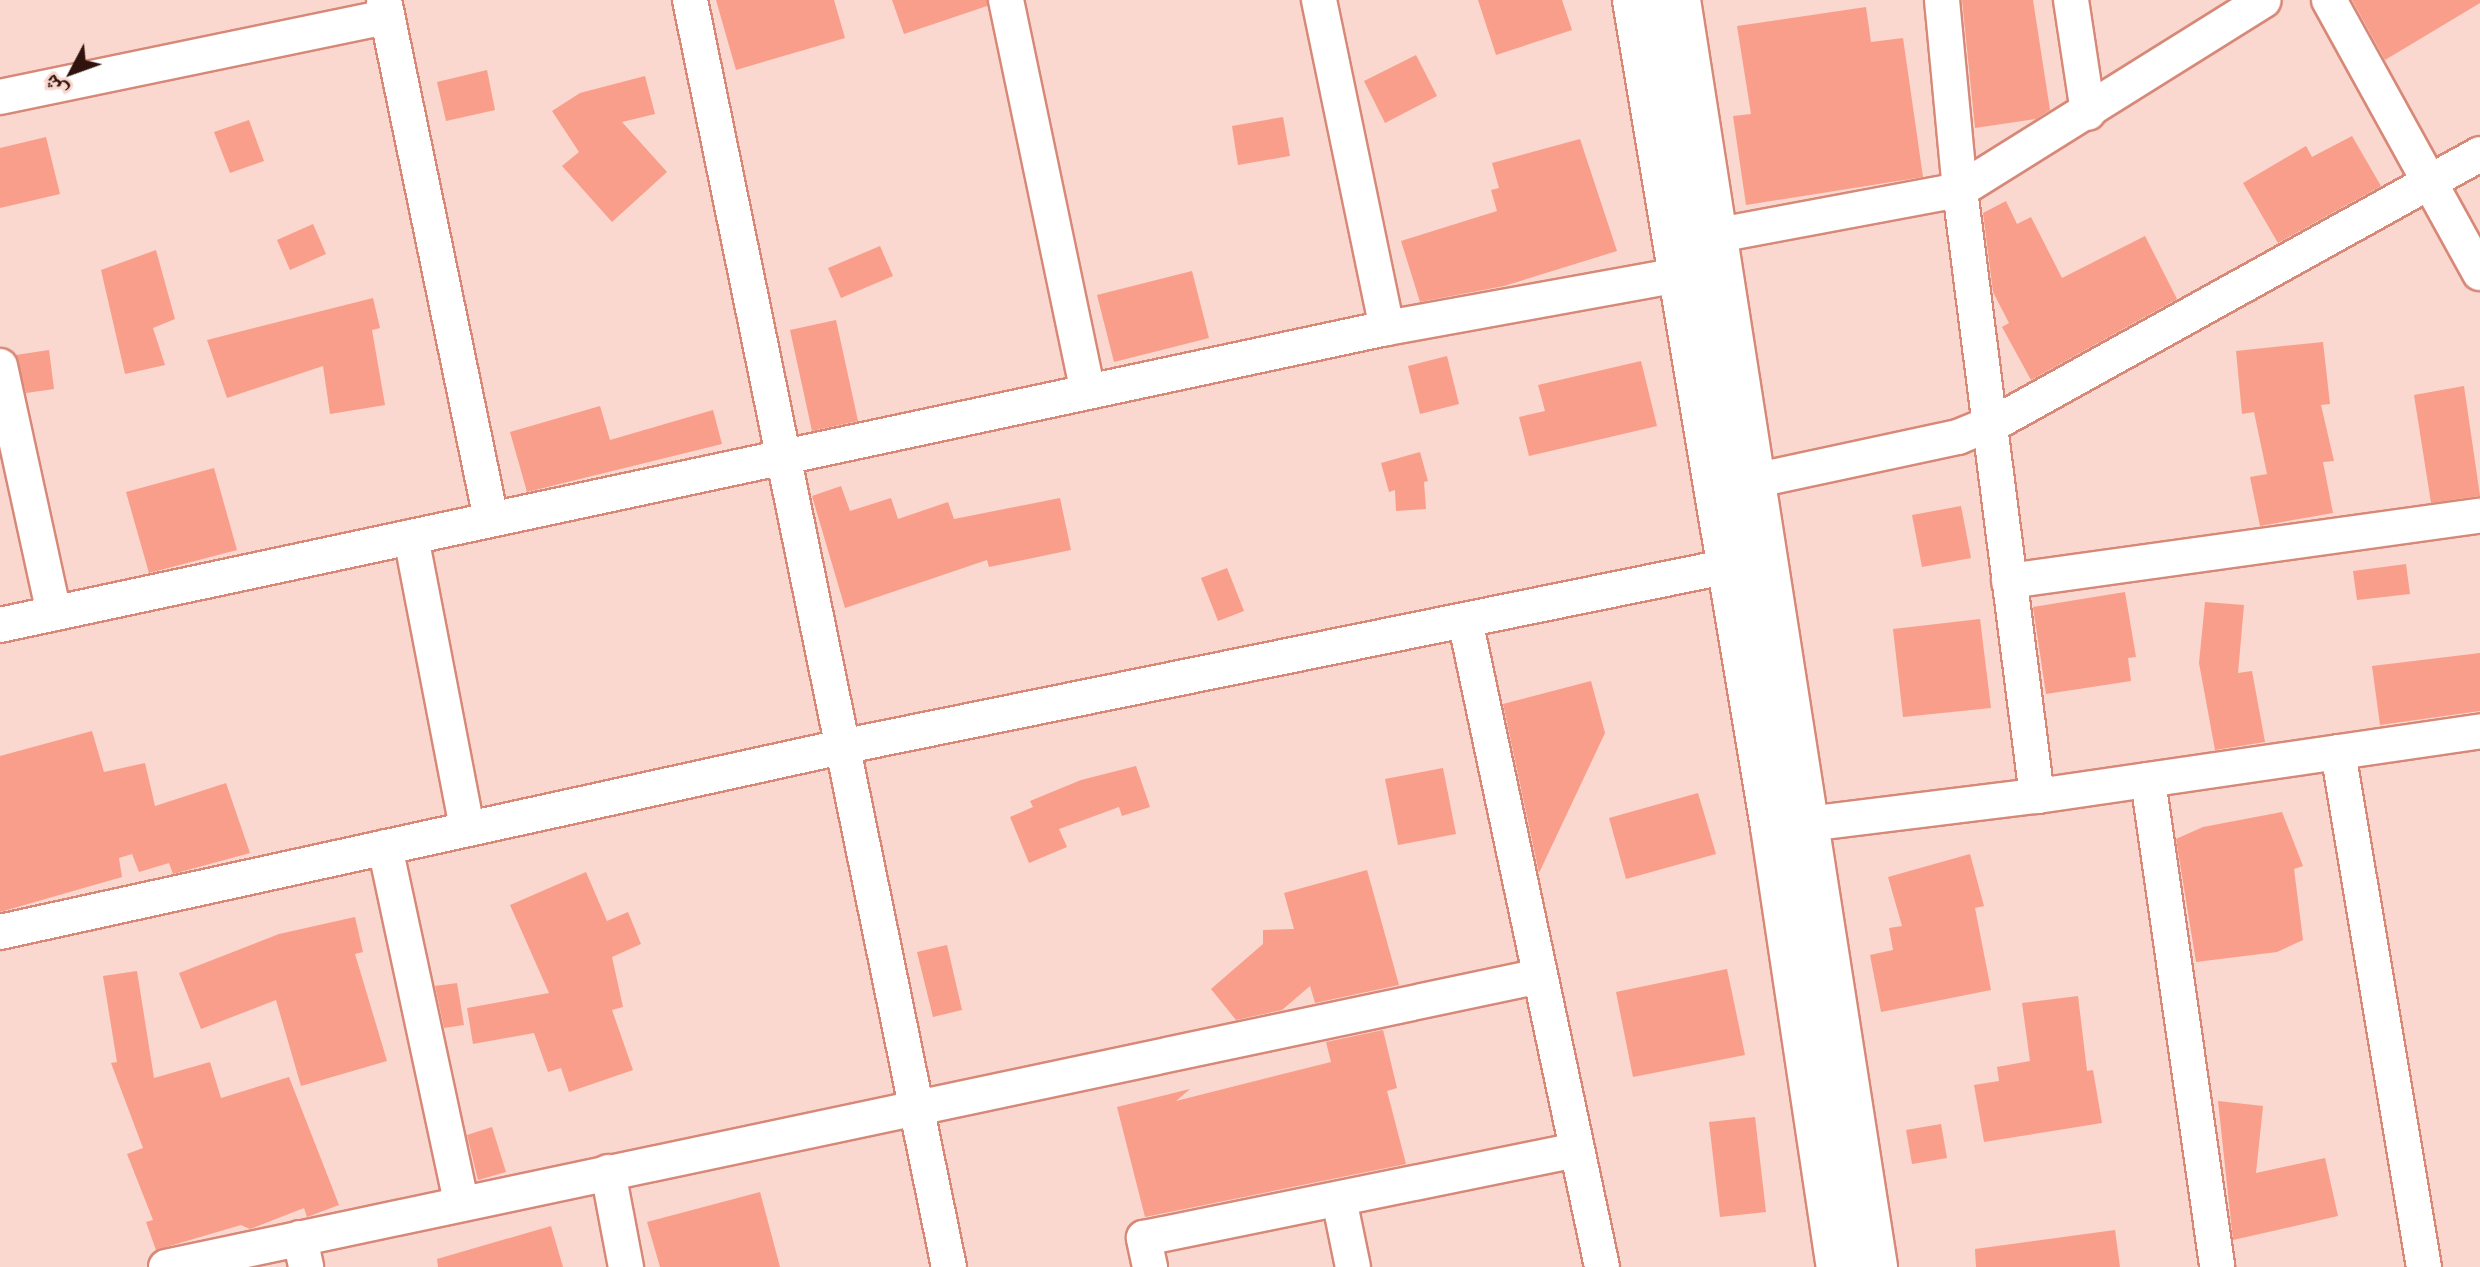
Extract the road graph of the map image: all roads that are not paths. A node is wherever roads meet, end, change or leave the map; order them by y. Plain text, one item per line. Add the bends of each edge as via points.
1 (690, 0) edge
2 (1006, 0) edge
3 (1319, 0) edge
4 (1635, 0) edge
5 (1678, 0) edge
6 (1942, 0) edge
7 (2071, 0) edge
8 (2264, 0) edge
9 (2329, 0) edge
10 (386, 9) edge
11 (0, 97) edge
12 (2088, 113) junction
13 (2480, 154) edge
14 (2431, 181) junction
15 (1960, 190) junction
16 (1696, 256) junction
17 (2480, 273) edge
18 (1387, 328) junction
19 (0, 366) edge
20 (1088, 392) junction
21 (1989, 423) junction
22 (785, 456) junction
23 (1753, 481) junction
24 (2480, 516) edge
25 (491, 519) junction
26 (411, 537) junction
27 (1747, 562) junction
28 (2009, 581) junction
29 (54, 613) junction
30 (1465, 620) junction
31 (0, 625) edge
32 (2480, 731) edge
33 (846, 746) junction
34 (2338, 752) junction
35 (2148, 780) junction
36 (2037, 796) junction
37 (1791, 826) junction
38 (467, 829) junction
39 (385, 847) junction
40 (0, 932) edge
41 (1540, 976) junction
42 (917, 1105) junction
43 (1577, 1150) junction
44 (608, 1172) junction
45 (1339, 1199) junction
46 (461, 1203) junction
47 (303, 1252) edge
48 (166, 1267) edge
49 (626, 1267) edge
50 (949, 1267) edge
51 (1150, 1267) edge
52 (1353, 1267) edge
53 (1602, 1267) edge
54 (1839, 1267) edge
55 (1875, 1267) edge
56 (2217, 1267) edge
57 (2424, 1267) edge

1 - 22 street
2 - 20 street
3 - 18 street
4 - 16 main road
5 - 16 main road
6 - 15 street
7 - 12 street
8 - 12 street
9 - 14 street
10 - 11 street
10 - 25 street
12 - 15 street
13 - 14 street
14 - 17 street
14 - 21 street
15 - 16 street
15 - 21 street
16 - 18 street
16 - 23 main road
16 - 27 main road
18 - 20 street
19 - 29 street
20 - 22 street
21 - 23 street via 1958,437
21 - 28 street
22 - 25 street
22 - 33 street
23 - 27 main road
24 - 28 street
25 - 26 street
26 - 29 street
26 - 38 street
27 - 30 street
27 - 37 main road
28 - 36 street
29 - 31 street
30 - 33 street
30 - 41 street
32 - 34 street
33 - 38 street
33 - 42 street
34 - 35 street
34 - 57 street
35 - 36 street
35 - 56 street
36 - 37 street
37 - 54 main road
37 - 55 main road
38 - 39 street
39 - 40 street
39 - 46 street
41 - 42 street
41 - 43 street
42 - 44 street
42 - 50 street
43 - 45 street
43 - 53 street
44 - 46 street
44 - 49 street
45 - 51 street via 1144,1238
45 - 52 street
46 - 47 street
47 - 48 street

